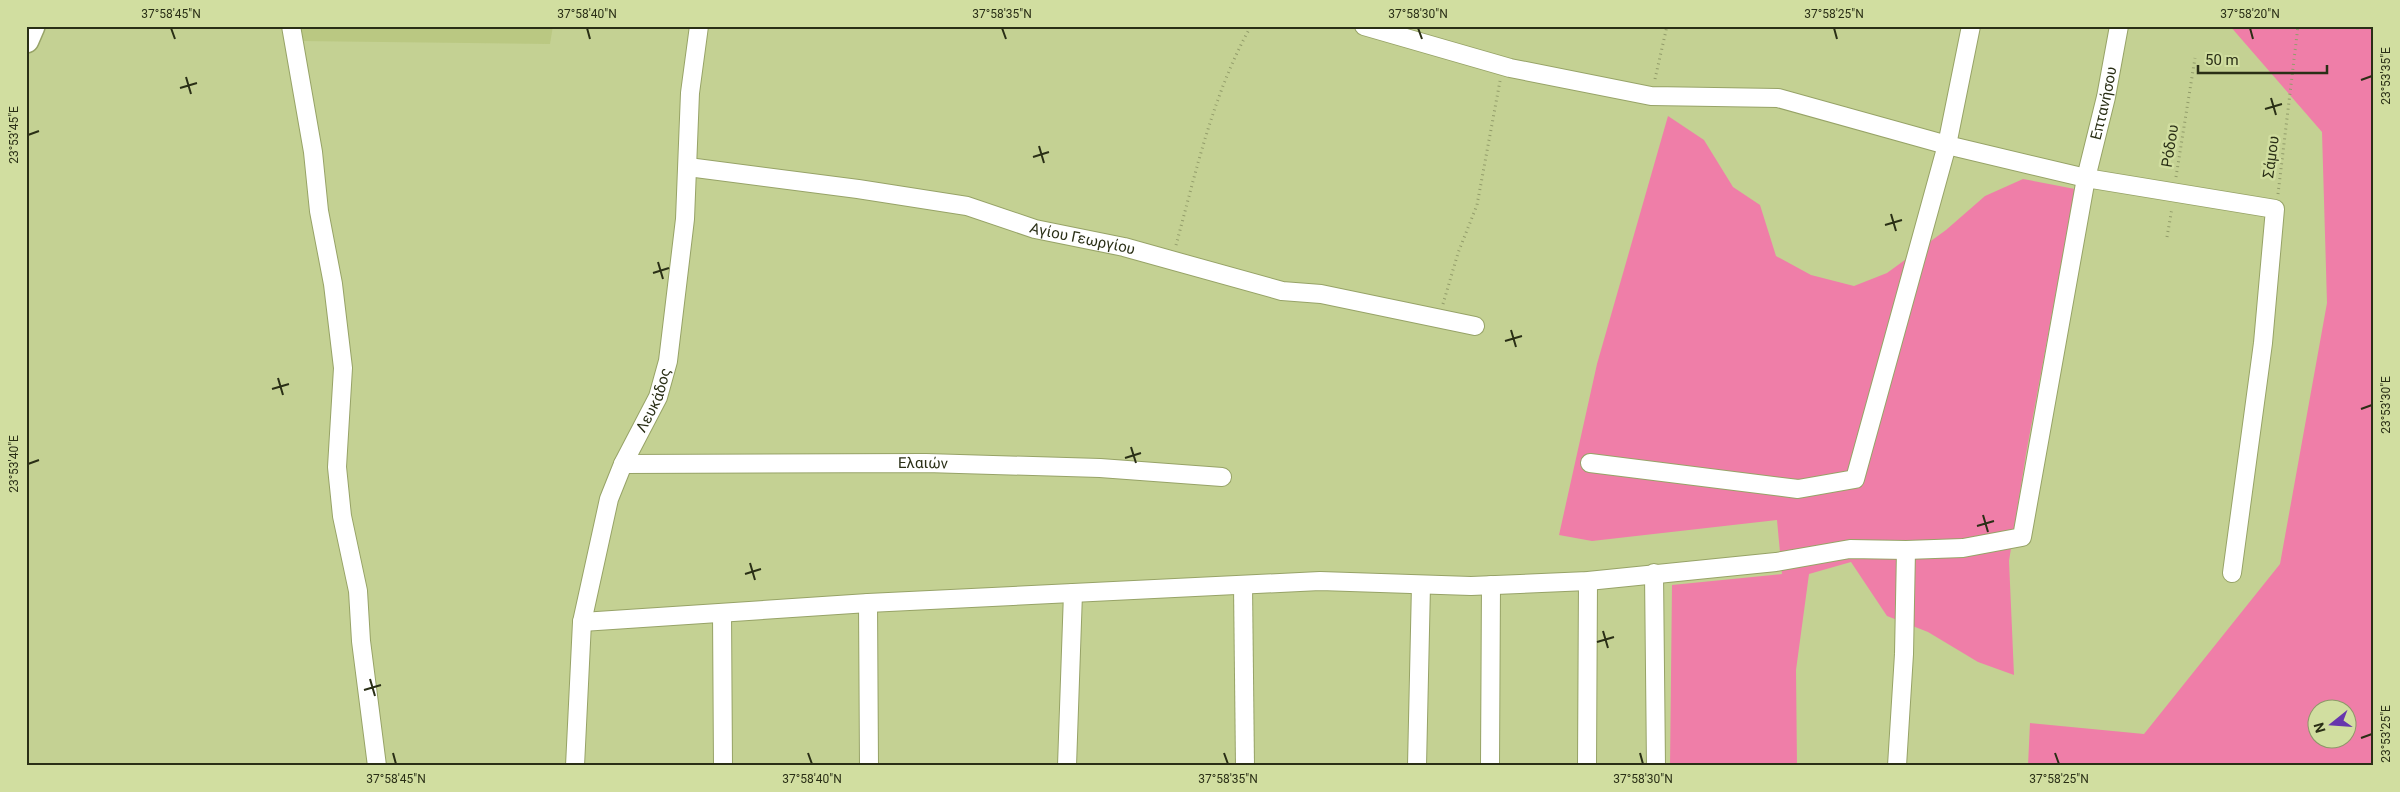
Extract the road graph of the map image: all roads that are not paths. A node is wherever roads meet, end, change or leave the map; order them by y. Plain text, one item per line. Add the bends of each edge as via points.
1 (32, 26) edge
2 (291, 26) edge
3 (699, 26) edge
4 (1364, 26) edge
5 (1971, 26) edge
6 (2119, 26) edge
7 (26, 40) edge
8 (1947, 145) junction
9 (688, 167) junction
10 (2086, 178) junction
11 (1474, 326) dead end
12 (1590, 463) dead end
13 (623, 464) junction
14 (1222, 477) dead end
15 (1906, 550) junction
16 (1654, 573) junction
17 (2232, 573) dead end
18 (1588, 581) junction
19 (1243, 585) junction
20 (1421, 585) junction
21 (1491, 585) junction
22 (1073, 593) junction
23 (868, 603) junction
24 (722, 613) junction
25 (582, 622) junction
26 (377, 766) edge
27 (575, 766) edge
28 (723, 766) edge
29 (869, 766) edge
30 (1067, 766) edge
31 (1244, 766) edge
32 (1417, 766) edge
33 (1490, 766) edge
34 (1587, 766) edge
35 (1656, 766) edge
36 (1896, 766) edge

1 - 7 main road
2 - 26 street via 313,152 343,368 337,467 342,516 358,591
3 - 9 street, Λευκάδος via 690,93
4 - 8 street via 1502,66 1651,96 1778,98
5 - 8 street
6 - 10 street, Επτανήσου
8 - 10 street
8 - 12 street via 1855,479 1798,489
9 - 11 street, Αγίου Γεωργίου via 967,206 1035,229 1124,247 1282,291 1320,294
9 - 13 street, Λευκάδος via 668,361 658,397
10 - 15 street, Επτανήσου via 2022,537 1963,548
10 - 17 street via 2276,209 2263,343
13 - 14 street, Ελαιών via 926,463 1100,468
13 - 25 street, Λευκάδος via 608,499
15 - 16 street via 1850,549 1776,562
15 - 36 street via 1904,654
16 - 18 street
16 - 35 street
18 - 21 street
18 - 34 street
19 - 20 street via 1320,581
19 - 22 street
19 - 31 street
20 - 21 street
20 - 32 street
21 - 33 street
22 - 23 street
22 - 30 street
23 - 24 street
23 - 29 street
24 - 25 street
24 - 28 street
25 - 27 street, Λευκάδος

